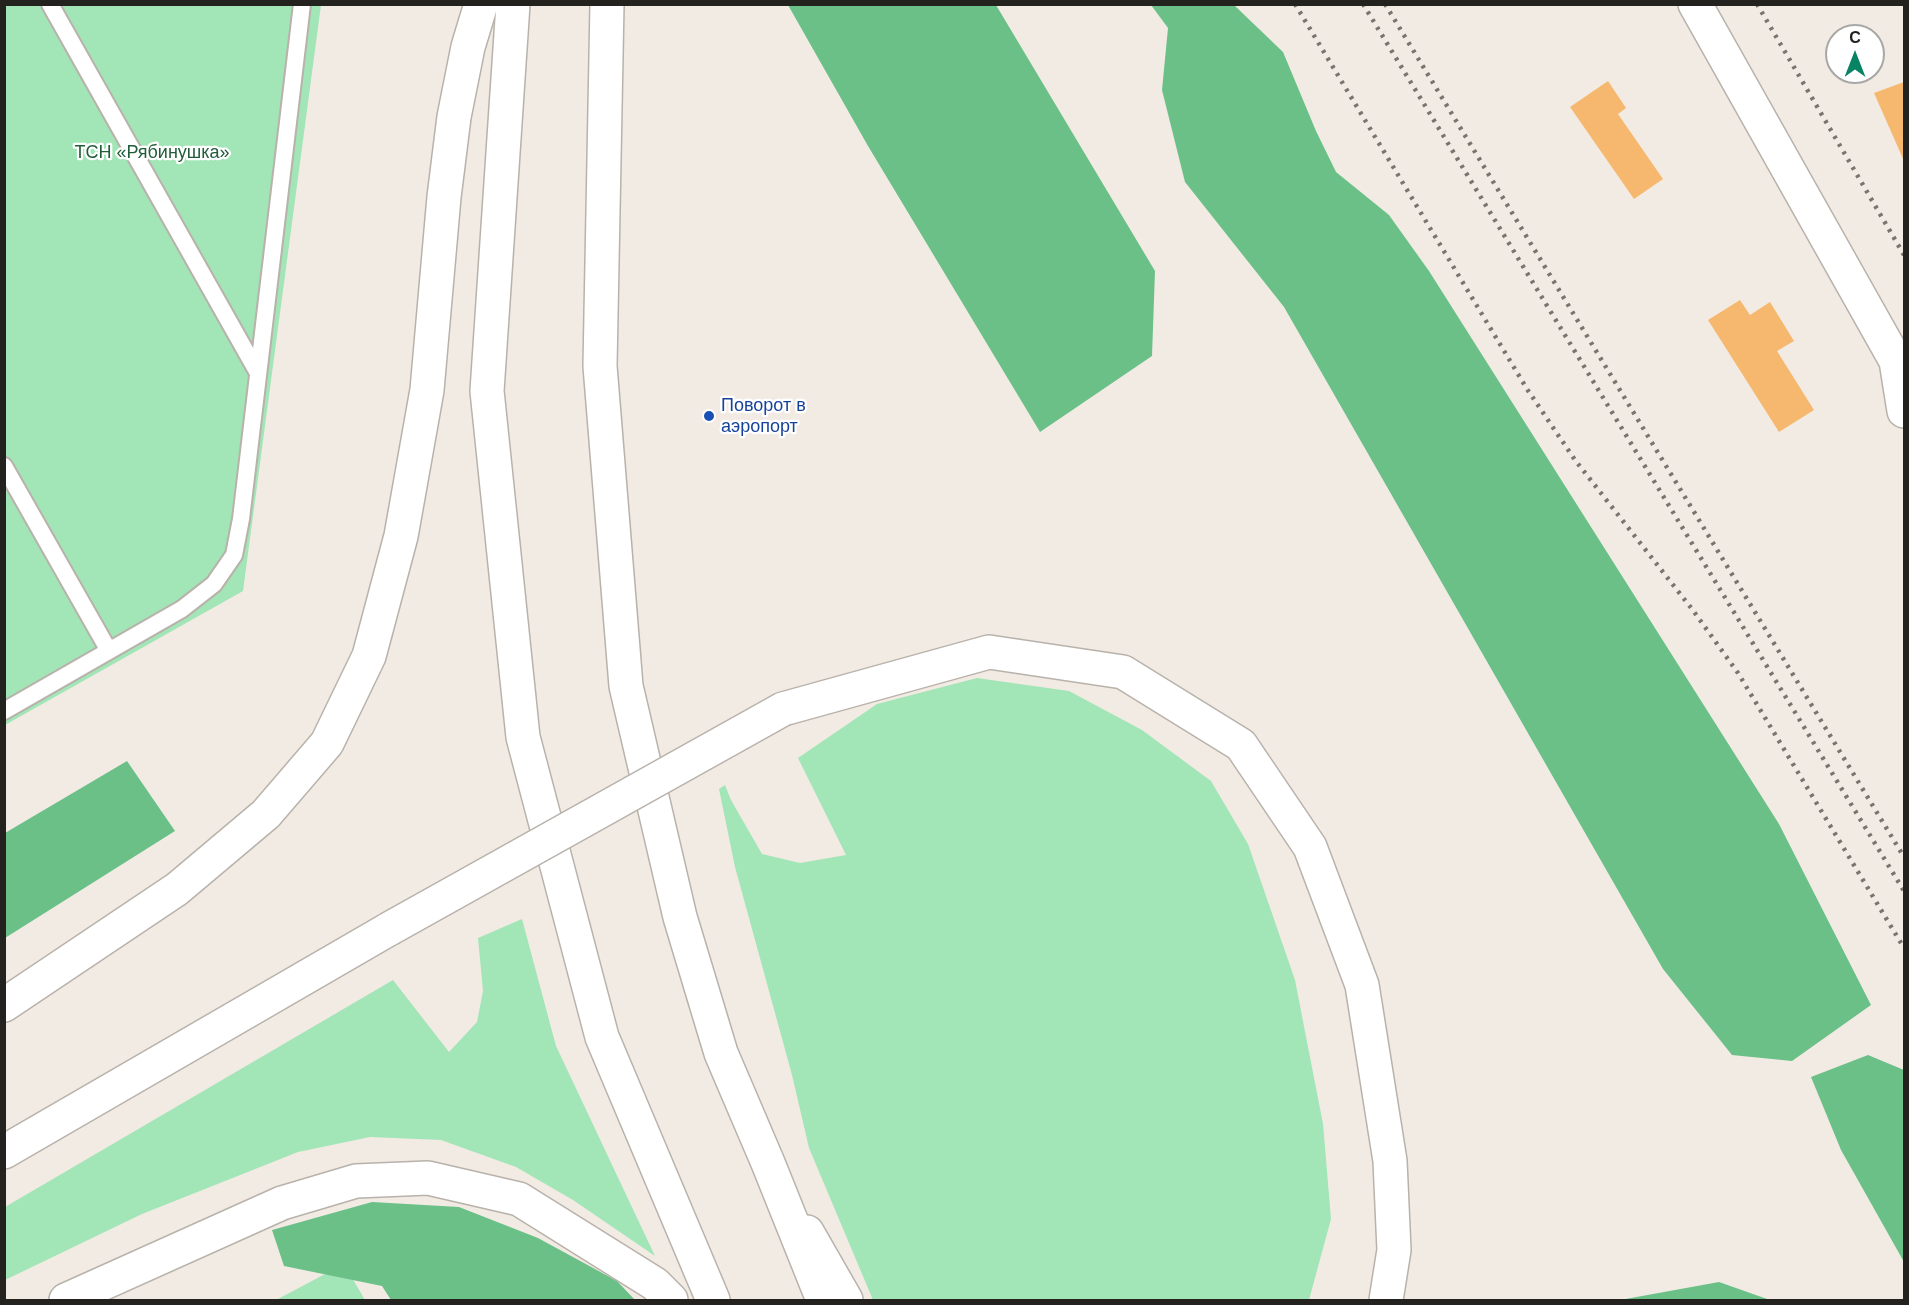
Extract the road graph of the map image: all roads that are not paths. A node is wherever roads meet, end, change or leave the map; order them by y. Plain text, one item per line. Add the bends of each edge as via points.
1 (50, 4) edge
2 (302, 4) edge
3 (481, 4) edge
4 (513, 4) edge
5 (607, 4) edge
6 (1695, 4) edge
7 (258, 373) junction
8 (1905, 411) edge
9 (4, 466) edge
10 (109, 651) junction
11 (4, 711) edge
12 (4, 1005) edge
13 (4, 1152) edge
14 (768, 1163) junction
15 (1394, 1250) junction
16 (66, 1300) edge
17 (671, 1300) edge
18 (713, 1300) edge
19 (823, 1300) edge
20 (846, 1300) edge
21 (1363, 1300) edge
22 (1386, 1300) edge

1 - 7 lane
2 - 7 lane
3 - 12 main road via 454,117 427,390 401,536 369,656 327,743 266,814 177,889
4 - 18 main road via 487,391 522,737 602,1036
5 - 14 main road via 600,366 626,686 680,917 721,1053
6 - 8 main road via 1896,361
7 - 10 lane via 234,555 214,584 198,597
9 - 10 lane
10 - 11 lane
13 - 15 main road, bridge via 389,929 783,710 989,652 1123,672 1241,746 1310,847 1362,985 1390,1161
14 - 19 main road
14 - 20 main road
15 - 21 main road
15 - 22 main road
16 - 17 main road via 282,1203 356,1180 428,1178 519,1199 655,1284

